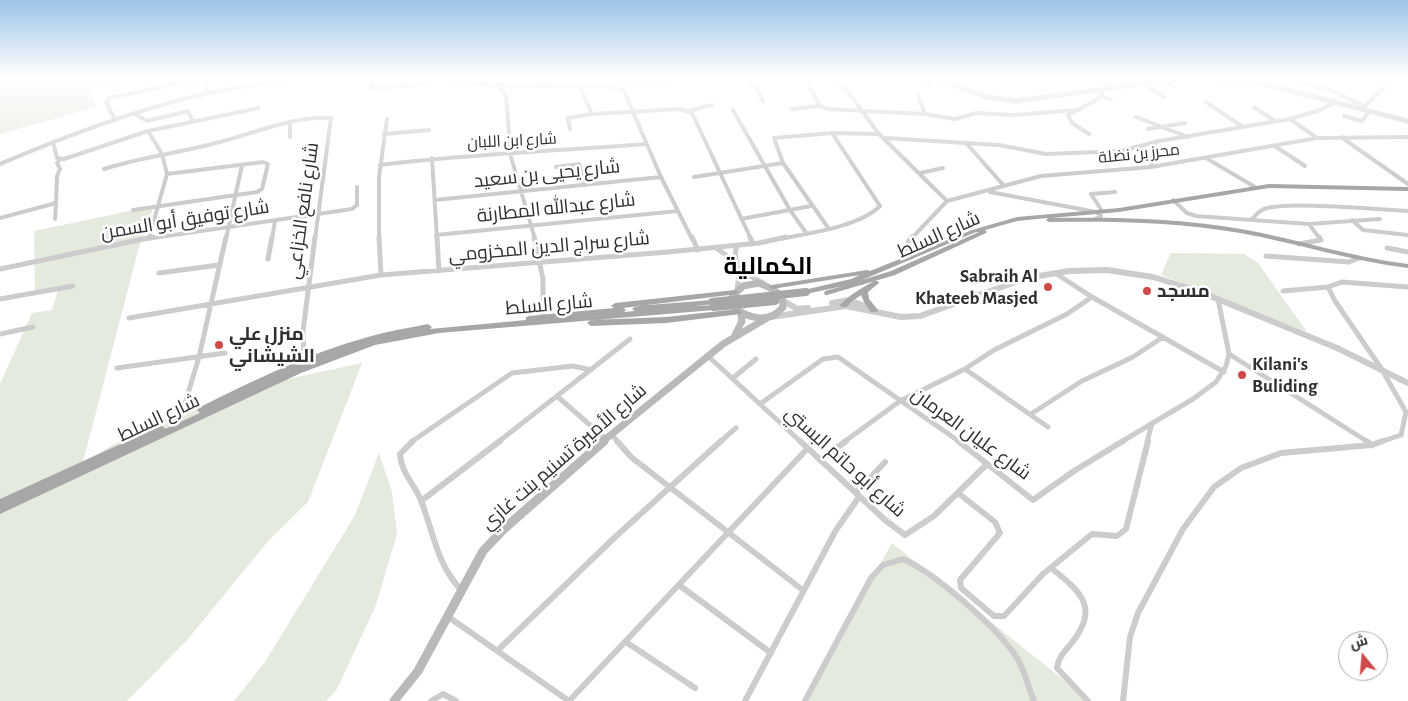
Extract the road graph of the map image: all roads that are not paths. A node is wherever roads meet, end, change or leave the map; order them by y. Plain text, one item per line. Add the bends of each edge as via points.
1 (733, 110) dead end
2 (863, 110) edge
3 (110, 111) edge
4 (146, 111) edge
5 (245, 111) edge
6 (507, 111) edge
7 (591, 111) edge
8 (633, 111) junction
9 (688, 111) joint
10 (874, 111) edge
11 (925, 111) edge
12 (1063, 111) edge
13 (1078, 111) edge
14 (1218, 111) edge
15 (1259, 111) edge
16 (1318, 111) edge
17 (1370, 111) joint
18 (135, 114) junction
19 (592, 114) junction
20 (926, 114) junction
21 (1344, 116) dead end
22 (1136, 117) dead end
23 (386, 119) dead end
24 (1290, 119) junction
25 (115, 120) junction
26 (193, 121) junction
27 (1408, 121) edge
28 (1275, 122) junction
29 (1185, 123) dead end
30 (290, 124) junction
31 (1164, 126) junction
32 (570, 128) dead end
33 (1243, 128) junction
34 (1148, 129) dead end
35 (241, 130) dead end
36 (429, 130) dead end
37 (148, 131) junction
38 (832, 133) junction
39 (384, 134) junction
40 (879, 134) junction
41 (1089, 134) dead end
42 (241, 136) junction
43 (1188, 136) junction
44 (290, 137) dead end
45 (1341, 137) junction
46 (1408, 137) edge
47 (885, 138) junction
48 (1317, 138) junction
49 (53, 142) junction
50 (1155, 142) junction
51 (646, 144) junction
52 (966, 144) junction
53 (1275, 146) junction
54 (162, 154) junction
55 (511, 155) junction
56 (432, 158) junction
57 (1206, 158) junction
58 (60, 160) junction
59 (783, 163) junction
60 (0, 164) edge
61 (242, 165) junction
62 (380, 165) junction
63 (767, 166) junction
64 (1306, 166) dead end
65 (556, 167) dead end
66 (1151, 167) junction
67 (943, 168) dead end
68 (104, 169) dead end
69 (920, 173) junction
70 (167, 174) junction
71 (718, 174) junction
72 (694, 177) dead end
73 (661, 178) junction
74 (1408, 184) edge
75 (585, 185) junction
76 (1004, 186) junction
77 (358, 187) dead end
78 (1255, 187) junction
79 (1408, 188) edge
80 (520, 192) junction
81 (990, 192) junction
82 (1115, 192) dead end
83 (236, 194) junction
84 (435, 200) junction
85 (1173, 200) junction
86 (947, 201) junction
87 (56, 203) junction
88 (158, 205) junction
89 (811, 206) junction
90 (132, 210) dead end
91 (790, 210) junction
92 (1119, 210) junction
93 (678, 211) junction
94 (1099, 212) junction
95 (1408, 212) edge
96 (319, 215) junction
97 (0, 218) edge
98 (741, 219) junction
99 (1380, 219) dead end
100 (55, 220) dead end
101 (1087, 220) junction
102 (1251, 220) junction
103 (1352, 220) junction
104 (276, 221) junction
105 (1123, 221) junction
106 (1309, 224) junction
107 (229, 226) junction
108 (530, 226) junction
109 (829, 229) junction
110 (807, 234) junction
111 (436, 235) junction
112 (1408, 235) edge
113 (149, 238) junction
114 (753, 244) junction
115 (1299, 244) junction
116 (737, 246) junction
117 (716, 248) junction
118 (1387, 248) dead end
119 (698, 250) junction
120 (1408, 252) edge
121 (912, 256) junction
122 (1266, 256) dead end
123 (1359, 258) junction
124 (268, 260) dead end
125 (538, 263) junction
126 (734, 264) junction
127 (218, 265) junction
128 (1408, 266) edge
129 (0, 268) edge
130 (884, 268) junction
131 (439, 271) junction
132 (159, 273) dead end
133 (893, 273) junction
134 (1055, 273) junction
135 (381, 275) junction
136 (763, 284) junction
137 (73, 286) dead end
138 (308, 287) junction
139 (772, 287) junction
140 (1328, 287) junction
141 (1408, 287) edge
142 (736, 291) junction
143 (864, 291) junction
144 (1283, 291) dead end
145 (807, 294) junction
146 (1092, 298) junction
147 (1218, 298) junction
148 (0, 299) edge
149 (784, 301) junction
150 (847, 303) junction
151 (211, 304) junction
152 (713, 304) junction
153 (876, 311) junction
154 (740, 313) junction
155 (570, 314) junction
156 (543, 317) junction
157 (129, 318) dead end
158 (769, 318) junction
159 (561, 322) junction
160 (33, 327) dead end
161 (0, 334) edge
162 (733, 337) junction
163 (1164, 337) junction
164 (630, 339) dead end
165 (225, 353) dead end
166 (1229, 354) junction
167 (708, 356) junction
168 (199, 357) junction
169 (756, 359) dead end
170 (304, 362) junction
171 (117, 368) dead end
172 (1381, 368) junction
173 (591, 370) junction
174 (965, 370) junction
175 (1224, 372) junction
176 (733, 378) junction
177 (1408, 383) edge
178 (558, 397) junction
179 (900, 401) junction
180 (760, 404) junction
181 (1407, 413) edge
182 (1031, 414) junction
183 (180, 420) junction
184 (1152, 423) junction
185 (1048, 427) dead end
186 (736, 428) dead end
187 (609, 437) junction
188 (1372, 445) junction
189 (808, 449) junction
190 (820, 460) junction
191 (885, 462) dead end
192 (987, 464) junction
193 (668, 487) junction
194 (958, 493) junction
195 (858, 495) junction
196 (421, 501) junction
197 (0, 503) edge
198 (0, 510) edge
199 (728, 534) junction
200 (1051, 568) junction
201 (679, 585) junction
202 (461, 590) junction
203 (804, 592) junction
204 (447, 616) junction
205 (626, 642) junction
206 (498, 650) junction
207 (771, 653) junction
208 (695, 688) dead end
209 (394, 701) edge
210 (432, 701) edge
211 (456, 701) edge
212 (569, 701) edge
213 (745, 701) edge
214 (805, 701) edge
215 (1034, 701) edge
216 (1088, 701) edge
217 (1123, 701) edge

1 - 63 street
2 - 40 street
3 - 25 street
4 - 18 street
5 - 26 street
6 - 55 street
7 - 19 street
8 - 9 street
8 - 19 street
8 - 51 street
9 - 71 street via 692,113
10 - 20 street
11 - 20 street
12 - 20 street via 1012,115 976,113 955,119
13 - 41 street via 1068,115 1069,119
14 - 33 street
15 - 28 street
16 - 24 street
17 - 21 street via 1362,121
17 - 27 street
18 - 25 street
18 - 26 street via 147,122 188,111
19 - 32 street via 568,118
22 - 31 street
23 - 39 street
24 - 28 street
24 - 48 street
25 - 49 street
26 - 37 street
28 - 33 street
29 - 31 street
30 - 42 street, شارع نافع الخزاعي
30 - 44 street
30 - 96 street, شارع نافع الخزاعي via 324,117 332,120
31 - 34 street
31 - 43 street
33 - 43 street
35 - 42 street
36 - 39 street
37 - 54 street
37 - 58 street
38 - 40 street
38 - 59 street via 774,138
38 - 109 street, شارع سراج الدين المخزومي via 880,206 869,215
39 - 62 street
40 - 47 street
42 - 54 street, شارع نافع الخزاعي
43 - 50 street
45 - 46 street, محرز بن نضلة
45 - 48 street, محرز بن نضلة
45 - 74 street
47 - 52 street
47 - 69 street
48 - 53 street, محرز بن نضلة
49 - 58 street
49 - 60 street
50 - 52 street via 1121,151 1074,154 1046,154 999,145
50 - 66 street
51 - 55 street, شارع ابن اللبان
51 - 73 street
52 - 76 street
53 - 57 street, محرز بن نضلة
53 - 64 street
54 - 68 street, شارع نافع الخزاعي
54 - 70 street
55 - 56 street, شارع ابن اللبان
55 - 80 street
56 - 62 street, شارع ابن اللبان
56 - 84 street
57 - 66 street, محرز بن نضلة
57 - 78 street
58 - 87 street via 57,163 60,170
59 - 63 street
59 - 89 street
61 - 70 street
61 - 83 street
61 - 83 street via 268,164 262,189
62 - 135 street via 377,215
63 - 71 street
63 - 91 street
65 - 75 street via 579,164
66 - 76 street, محرز بن نضلة via 1061,173
67 - 69 street
69 - 86 street
70 - 88 street
71 - 72 street
71 - 98 street
73 - 75 street, شارع يحيى بن سعيد
73 - 93 street
75 - 80 street, شارع يحيى بن سعيد
76 - 81 street, محرز بن نضلة
77 - 96 street, شارع توفيق أبو السمن via 355,208
78 - 79 main road, شارع السلط
78 - 85 main road, شارع السلط
80 - 84 street, شارع يحيى بن سعيد
80 - 108 street
81 - 86 street, محرز بن نضلة
81 - 94 street
82 - 94 street via 1092,194
83 - 88 street
83 - 107 street
84 - 111 street
85 - 92 main road, شارع السلط
85 - 102 street via 1190,214
86 - 121 street via 908,242 907,249
87 - 97 street
87 - 100 street
88 - 90 street
88 - 113 street
89 - 91 street
89 - 109 street
91 - 98 street
91 - 110 street
92 - 94 main road, شارع السلط
92 - 105 main road via 1116,217
93 - 108 street, شارع عبدالله المطارنة
93 - 119 street
94 - 101 street via 1101,217
94 - 121 main road, شارع السلط via 1006,221 974,230
95 - 102 street via 1285,206 1263,209
96 - 104 street, شارع توفيق أبو السمن
96 - 138 street, شارع نافع الخزاعي
98 - 114 street
99 - 103 street
101 - 105 main road, شارع السلط
101 - 133 main road, شارع السلط via 1010,224 967,239
102 - 106 street
103 - 106 street
103 - 112 street via 1363,230
104 - 107 street, شارع توفيق أبو السمن
104 - 124 street
105 - 115 main road, شارع السلط via 1219,228
106 - 115 street via 1320,240
107 - 113 street, شارع توفيق أبو السمن
107 - 127 street
108 - 111 street, شارع عبدالله المطارنة
108 - 125 street
109 - 110 street, شارع سراج الدين المخزومي
110 - 114 street, شارع سراج الدين المخزومي
111 - 131 street
113 - 129 street, شارع توفيق أبو السمن
114 - 116 street, شارع سراج الدين المخزومي
115 - 123 main road, شارع السلط
116 - 117 street, شارع سراج الدين المخزومي
116 - 126 street
117 - 119 street, شارع سراج الدين المخزومي
117 - 126 street
118 - 120 street
119 - 125 street, شارع سراج الدين المخزومي
121 - 130 main road, شارع السلط
122 - 123 street via 1349,262
123 - 128 main road, شارع السلط
125 - 131 street, شارع سراج الدين المخزومي
125 - 156 street via 545,304
126 - 136 street
126 - 142 street via 740,276
127 - 132 street
127 - 151 street
130 - 139 main road
130 - 145 main road, شارع السلط
131 - 135 street, شارع سراج الدين المخزومي
133 - 143 main road
133 - 145 main road, شارع السلط via 846,289
134 - 146 street
134 - 147 street via 1100,269 1134,272
134 - 153 street via 989,290 918,316 897,317
135 - 138 street, شارع سراج الدين المخزومي
136 - 139 main road
136 - 142 main road via 751,284
137 - 148 street
138 - 151 street, شارع سراج الدين المخزومي
138 - 170 street, شارع نافع الخزاعي via 303,331
139 - 149 main road
140 - 141 street via 1342,282
140 - 144 street
140 - 172 street
142 - 154 main road via 732,302
142 - 155 main road
143 - 150 main road
143 - 153 main road via 866,300
145 - 152 main road, شارع السلط, bridge
146 - 163 street
146 - 174 street via 994,350
147 - 166 street, شارع عليان العرمان
147 - 172 street
149 - 150 street via 801,309
149 - 158 main road via 781,310
150 - 153 street
150 - 158 street
151 - 157 street, شارع سراج الدين المخزومي
151 - 168 street
152 - 155 main road, شارع السلط
152 - 159 main road, شارع السلط
154 - 158 main road via 752,318
154 - 159 main road via 635,322
154 - 162 main road via 740,326
155 - 156 main road, شارع السلط
156 - 170 main road, شارع السلط via 406,330 361,340
158 - 162 main road, شارع الأميرة تسنيم بنت غازي
159 - 198 main road, شارع السلط via 424,332 351,349
160 - 161 street
162 - 167 main road, شارع الأميرة تسنيم بنت غازي
163 - 175 street
163 - 182 street via 1133,357 1082,381
164 - 173 street
165 - 168 street
166 - 175 street, شارع عليان العرمان
166 - 188 street
167 - 176 street, شارع أبو حاتم البستي
167 - 187 main road, شارع الأميرة تسنيم بنت غازي
168 - 171 street
168 - 183 street
169 - 176 street
170 - 183 main road, شارع السلط
172 - 177 street
172 - 181 street
173 - 178 street
173 - 196 street via 572,366 515,372 409,444 400,454 400,463
174 - 179 street
174 - 182 street
175 - 184 street, شارع عليان العرمان via 1206,391
176 - 180 street, شارع أبو حاتم البستي
178 - 187 street
178 - 196 street
179 - 180 street, شارع عليان العرمان via 834,356 823,359
179 - 190 street
179 - 192 street, شارع عليان العرمان
180 - 189 street, شارع أبو حاتم البستي
181 - 188 street via 1401,435
182 - 185 street
183 - 197 main road, شارع السلط
184 - 192 street, شارع عليان العرمان via 1034,500
184 - 200 street via 1126,529 1117,536 1092,534
186 - 193 street
187 - 193 street
187 - 202 main road, شارع الأميرة تسنيم بنت غازي via 492,541
188 - 217 street via 1281,453 1241,468 1214,487 1183,529 1138,613 1127,655
189 - 190 street, شارع أبو حاتم البستي
189 - 199 street
190 - 195 street, شارع أبو حاتم البستي
191 - 195 street
192 - 194 street, شارع أبو حاتم البستي
193 - 199 street
193 - 206 street
194 - 195 street, شارع أبو حاتم البستي via 908,535 893,527
194 - 200 street via 984,513 1000,533 960,580 967,595 994,616 1001,617 1008,614
195 - 203 street
196 - 202 street via 438,558 450,580
199 - 201 street
199 - 203 street
200 - 216 street via 1075,586 1087,603 1083,628 1058,659 1057,668
201 - 205 street
201 - 207 street
202 - 204 main road, شارع الأميرة تسنيم بنت غازي
203 - 207 street
204 - 206 street
204 - 209 main road, شارع الأميرة تسنيم بنت غازي via 418,671
205 - 208 street
205 - 212 street
206 - 212 street
207 - 213 street
210 - 211 street via 443,694
214 - 215 street via 871,578 883,565 903,559 917,565 1006,644 1022,666

